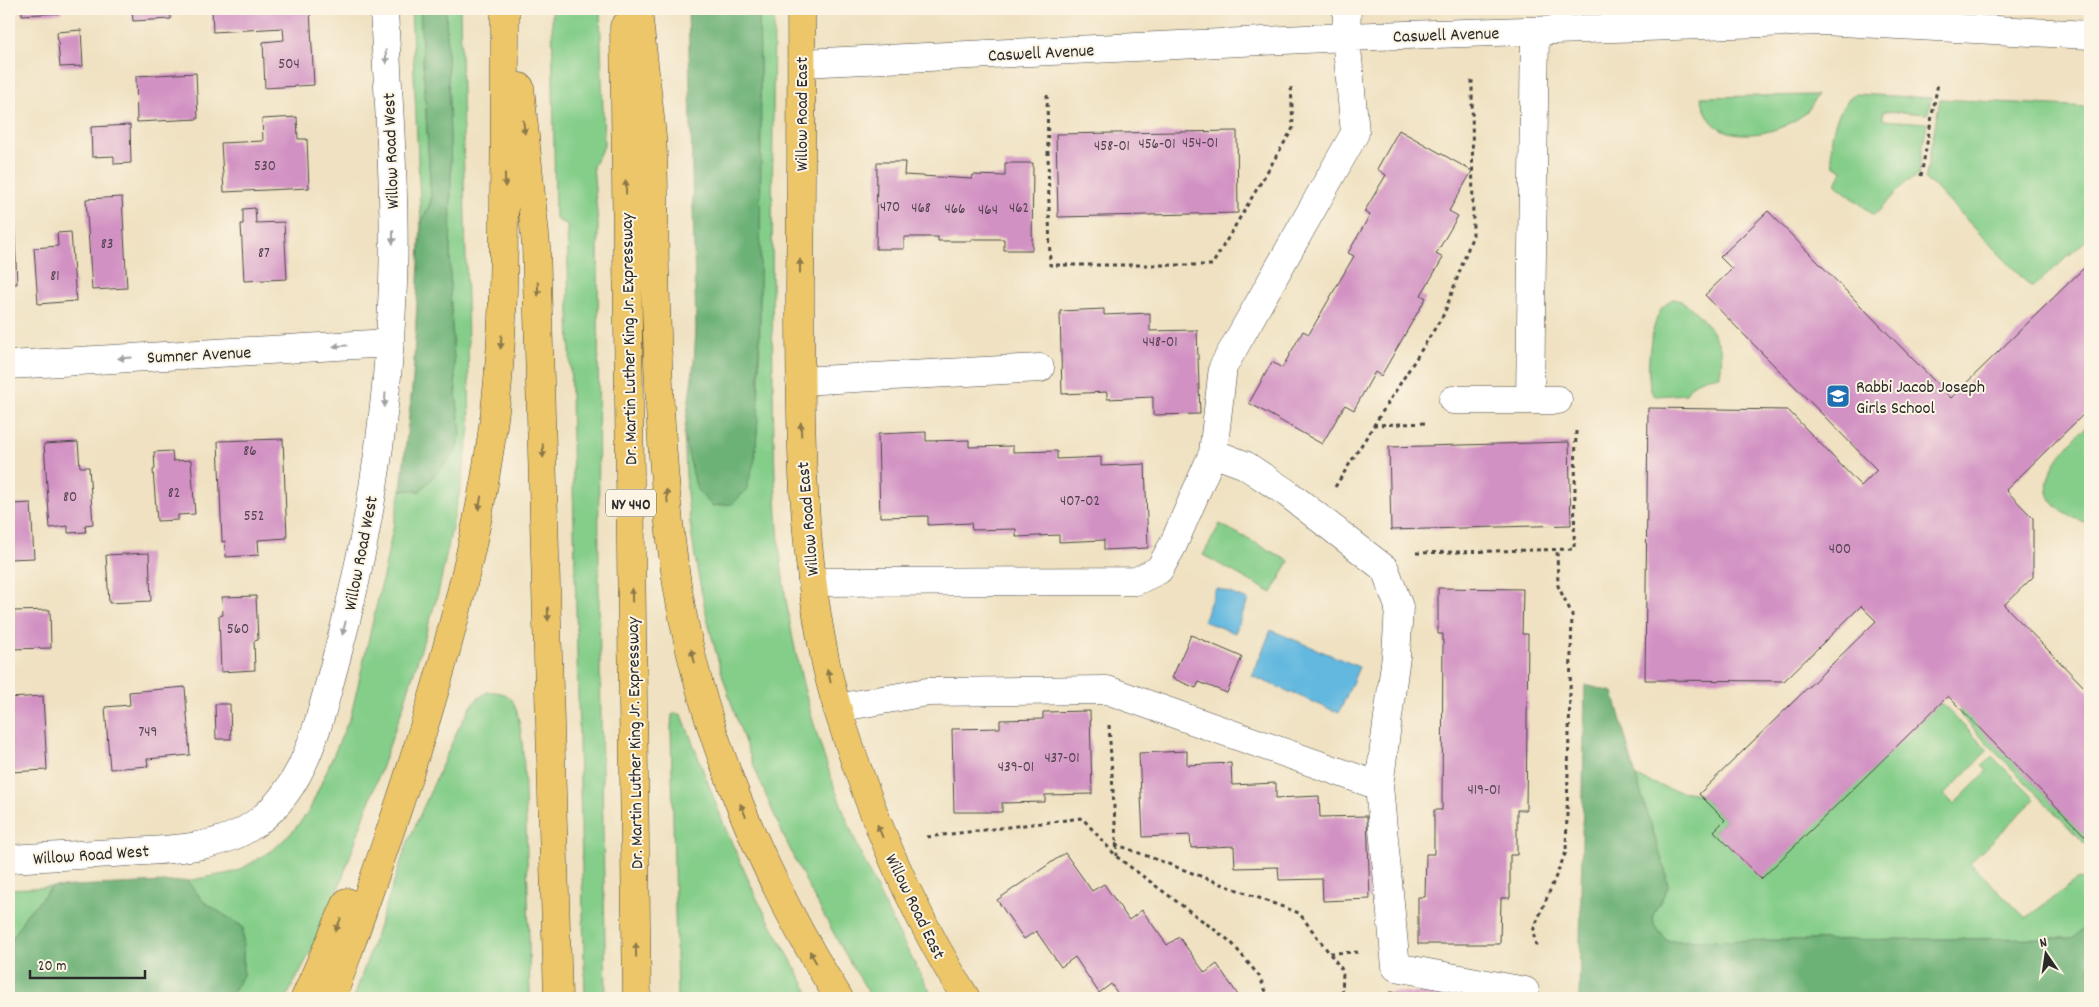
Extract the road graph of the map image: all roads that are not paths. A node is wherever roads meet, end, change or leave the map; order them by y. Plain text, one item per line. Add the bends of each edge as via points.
1 (384, 9) edge
2 (505, 9) edge
3 (512, 9) edge
4 (623, 9) edge
5 (638, 9) edge
6 (802, 9) edge
7 (1347, 9) edge
8 (1822, 15) edge
9 (1536, 31) junction
10 (2090, 35) edge
11 (1346, 37) junction
12 (802, 63) junction
13 (388, 343) junction
14 (9, 364) edge
15 (1040, 368) dead end
16 (800, 381) junction
17 (1453, 400) dead end
18 (1530, 400) junction
19 (1558, 400) dead end
20 (1213, 453) junction
21 (812, 582) junction
22 (454, 617) junction
23 (837, 708) junction
24 (1378, 786) junction
25 (9, 859) edge
26 (305, 998) edge
27 (332, 998) edge
28 (558, 998) edge
29 (636, 998) edge
30 (839, 998) edge
31 (966, 998) edge
32 (1525, 998) edge

1 -> 13 street, Willow Road West via 393,224 393,284
2 -> 22 main road via 504,260 499,373 472,553
3 -> 28 main road via 536,245
29 -> 4 main road, Dr. Martin Luther King Jr. Expressway / NY 440
30 -> 5 main road via 787,908 734,788 715,736 687,634 677,583 665,470 656,307 652,138
6 - 12 main road, Willow Road East
7 - 11 street
8 - 9 street, Caswell Avenue
8 - 10 street, Caswell Avenue
9 - 11 street, Caswell Avenue
9 - 18 street
11 - 12 street, Caswell Avenue
11 - 20 street via 1355,133 1223,367
16 -> 12 main road, Willow Road East
13 -> 14 street, Sumner Avenue
13 -> 25 street, Willow Road West via 384,414 356,577 325,699 306,758 290,790 272,811 246,830 216,842 150,851
15 - 16 street
21 -> 16 main road, Willow Road East via 804,506
17 - 18 street
18 - 19 street
20 - 21 street via 1159,570 1136,581
20 - 24 street via 1245,465 1385,570 1399,606 1396,656
23 -> 21 main road, Willow Road East
22 -> 26 main road via 341,919
22 - 27 main road via 406,786
23 - 24 street via 927,692 1108,690
31 -> 23 main road, Willow Road East via 938,953 892,859 871,809
24 - 32 street via 1396,967 1525,991

